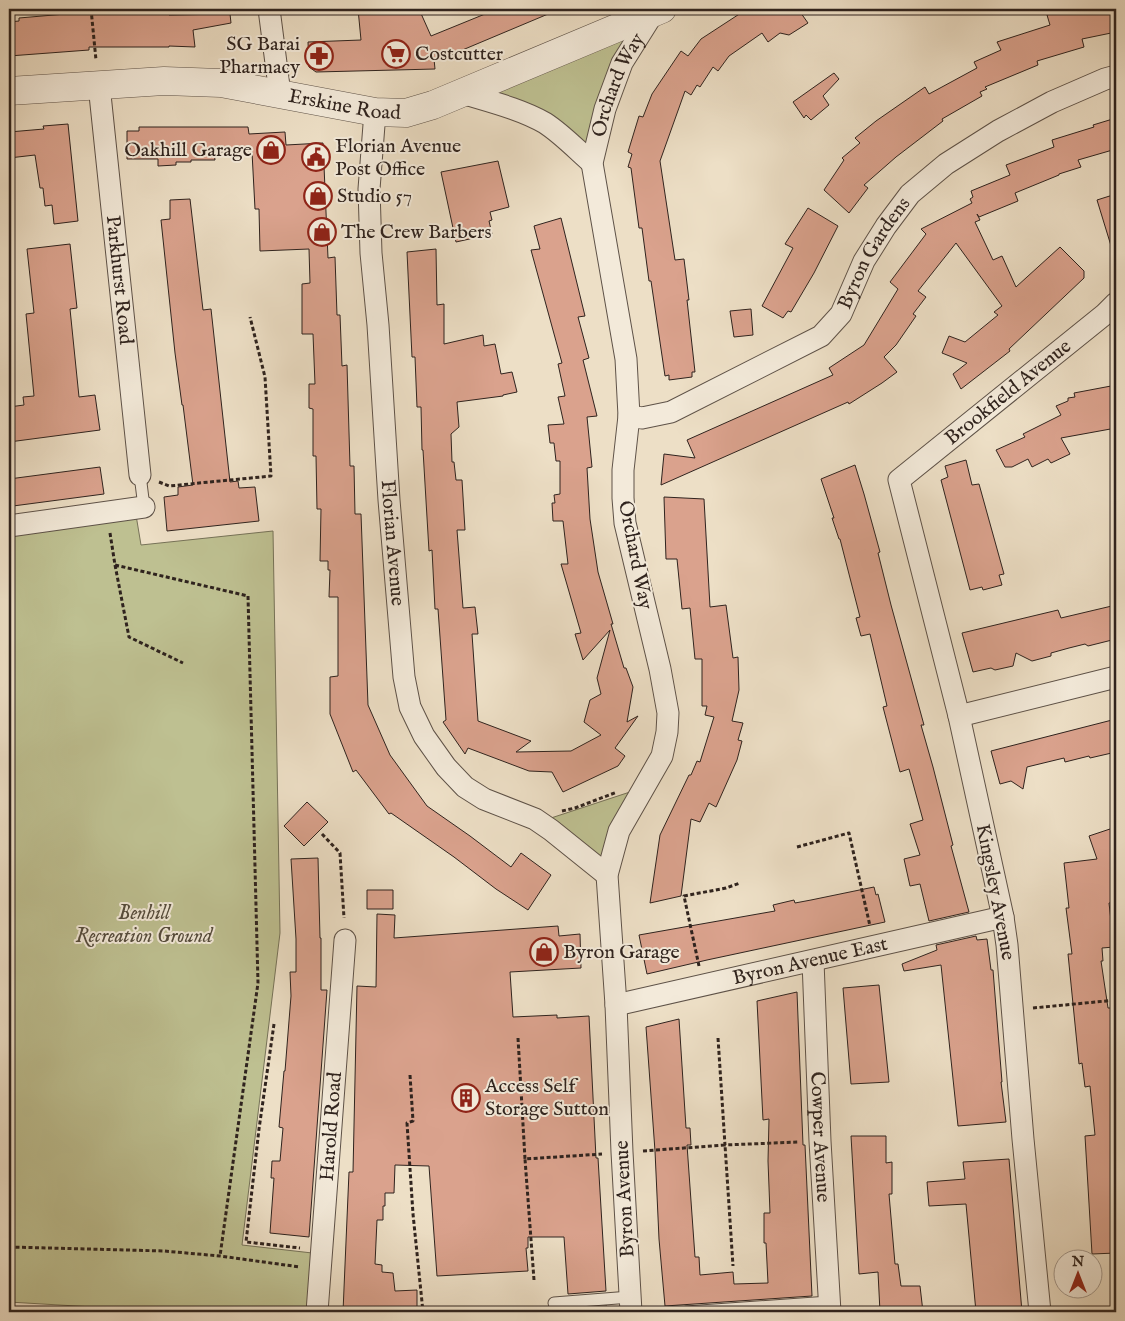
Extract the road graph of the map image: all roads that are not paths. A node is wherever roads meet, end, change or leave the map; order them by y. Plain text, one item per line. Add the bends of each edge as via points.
1 (268, 9) edge
2 (658, 10) edge
3 (1116, 76) edge
4 (99, 85) junction
5 (9, 91) edge
6 (462, 93) junction
7 (280, 94) junction
8 (375, 112) junction
9 (592, 163) junction
10 (1116, 303) edge
11 (630, 416) junction
12 (140, 474) joint
13 (899, 480) joint
14 (144, 507) joint
15 (9, 526) edge
16 (1116, 677) edge
17 (958, 716) junction
18 (607, 875) junction
19 (1003, 918) junction
20 (344, 940) road end
21 (813, 961) junction
22 (616, 1005) junction
23 (554, 1303) dead end
24 (630, 1304) edge
25 (829, 1307) edge
26 (317, 1312) edge
27 (686, 1312) edge
28 (1040, 1312) edge

1 - 7 street
2 - 6 street, Erskine Road
2 - 9 street, Orchard Way via 622,64 605,110
3 - 11 street, Byron Gardens via 1052,102 998,131 946,164 910,194 864,261 840,314 821,336 671,412 642,418
4 - 5 street, Erskine Road
4 - 7 street, Erskine Road via 164,81 221,83
4 - 12 street, Parkhurst Road
6 - 8 street, Erskine Road via 406,113
6 - 9 street, Orchard Way via 509,107 545,123
7 - 8 street, Erskine Road
8 - 18 street, Florian Avenue via 369,189 371,253 404,677 410,707 424,736 465,787 484,799 535,819
9 - 11 street, Orchard Way via 626,359
10 - 13 street, Brookfield Avenue
11 - 18 street, Orchard Way via 623,470 625,523 668,713 662,756 619,831
12 - 14 lane
13 - 17 street, Kingsley Avenue
14 - 15 street
16 - 17 street
17 - 19 street, Kingsley Avenue
18 - 22 street, Byron Avenue
19 - 21 street, Byron Avenue East
19 - 28 street, Kingsley Avenue
20 - 26 street, Harold Road
21 - 22 street, Byron Avenue East
21 - 25 street, Cowper Avenue
22 - 24 street, Byron Avenue
23 - 24 lane
25 - 27 lane

